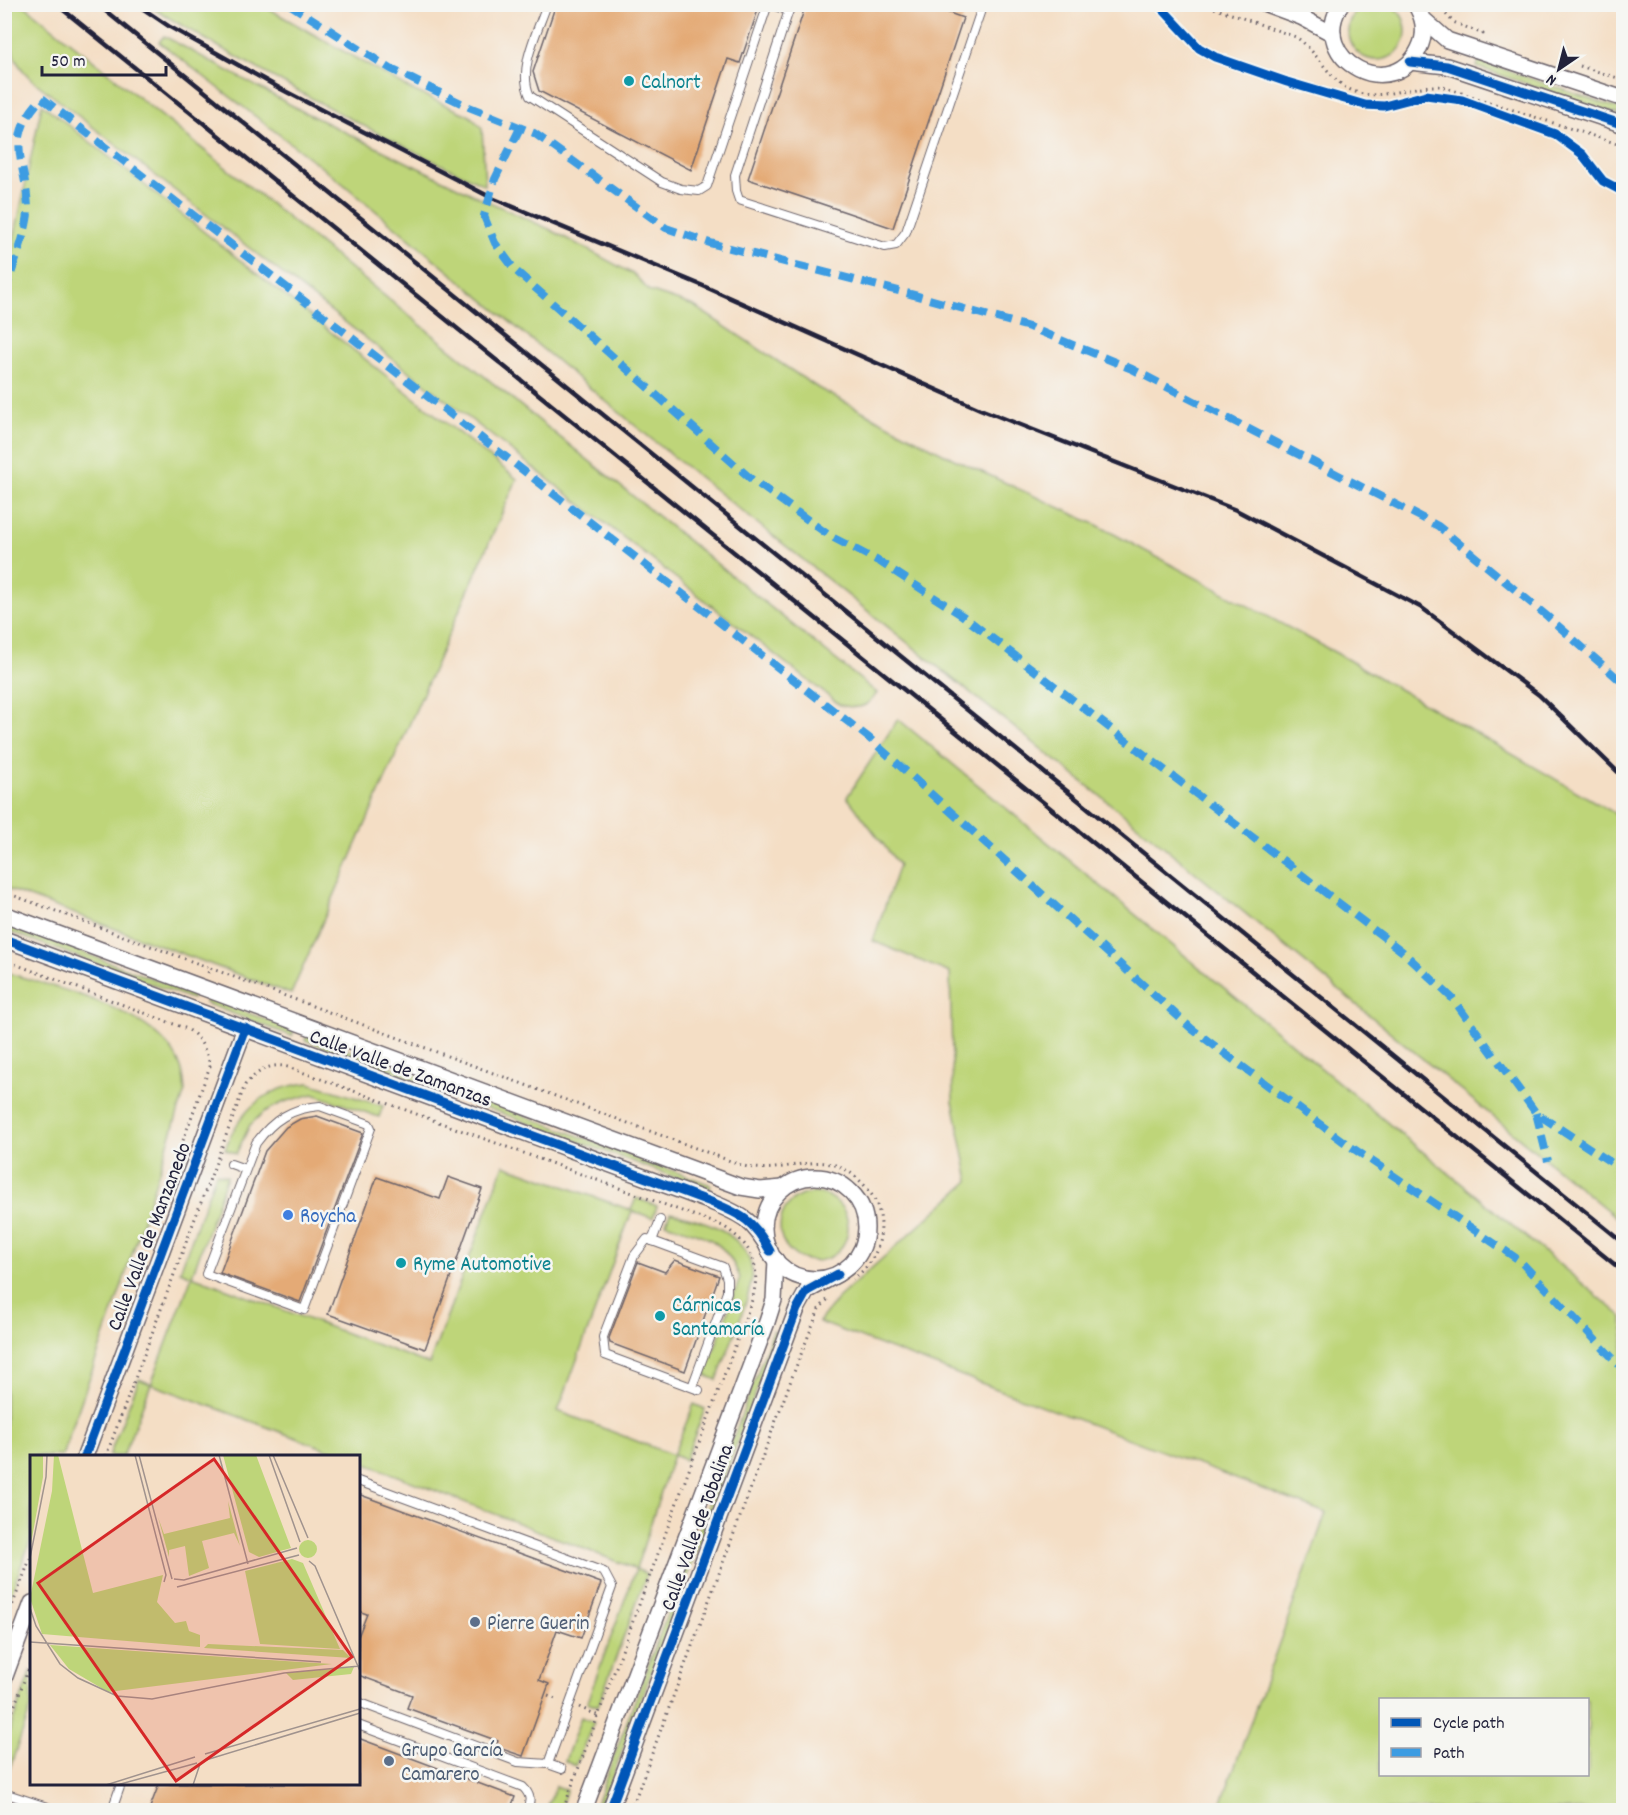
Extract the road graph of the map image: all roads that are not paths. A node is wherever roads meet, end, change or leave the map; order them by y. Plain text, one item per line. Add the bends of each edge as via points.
1 (547, 4) edge
2 (769, 4) edge
3 (1266, 4) edge
4 (1341, 4) edge
5 (983, 5) edge
6 (790, 8) edge
7 (1419, 11) edge
8 (1333, 34) junction
9 (1410, 62) junction
10 (1623, 99) edge
11 (1623, 125) edge
12 (4, 914) edge
13 (4, 939) edge
14 (244, 1028) junction
15 (231, 1164) dead end
16 (244, 1169) junction
17 (783, 1188) junction
18 (660, 1220) dead end
19 (652, 1241) junction
20 (773, 1256) junction
21 (838, 1274) junction
22 (85, 1455) edge
23 (360, 1482) edge
24 (30, 1608) edge
25 (4, 1679) edge
26 (360, 1703) edge
27 (360, 1726) edge
28 (548, 1764) junction
29 (562, 1769) dead end
30 (121, 1785) edge
31 (4, 1793) edge
32 (56, 1810) edge
33 (112, 1810) edge
34 (527, 1810) edge
35 (584, 1810) edge
36 (609, 1810) edge

1 - 2 lane via 525,71 530,96 642,171 681,189 699,191 707,186
2 - 6 lane
3 - 8 street
4 - 8 street via 1333,22
5 - 6 lane via 906,232 896,245 885,247 739,200 735,175
7 - 9 street via 1422,42
7 - 10 street via 1447,40
8 - 9 street via 1342,58 1363,72 1388,74
9 - 11 street via 1447,66
12 - 17 street, Calle Valle de Zamanzas via 741,1187
13 - 14 street, Calle Valle de Zamanzas
14 - 20 street, Calle Valle de Zamanzas via 732,1210 757,1228
14 - 22 street, Calle Valle de Manzanedo
15 - 16 lane
16 - 16 lane via 206,1275 304,1310 371,1128 320,1106 303,1107 270,1125
17 - 20 street via 765,1218 764,1231
17 - 21 street via 800,1179 820,1177 843,1184 857,1198 867,1234 857,1258
18 - 19 lane
19 - 19 lane via 723,1267 727,1278 727,1293 695,1388 605,1354 603,1349 603,1337 634,1256 642,1243
20 - 21 street via 784,1268 809,1279
20 - 35 street, Calle Valle de Tobalina via 774,1300 767,1322
21 - 36 street, Calle Valle de Tobalina via 807,1291 796,1309
23 - 28 lane via 604,1572 612,1587
24 - 25 street
26 - 28 lane via 518,1762
27 - 34 lane via 523,1787 529,1794
28 - 29 lane
30 - 33 lane
31 - 32 lane

